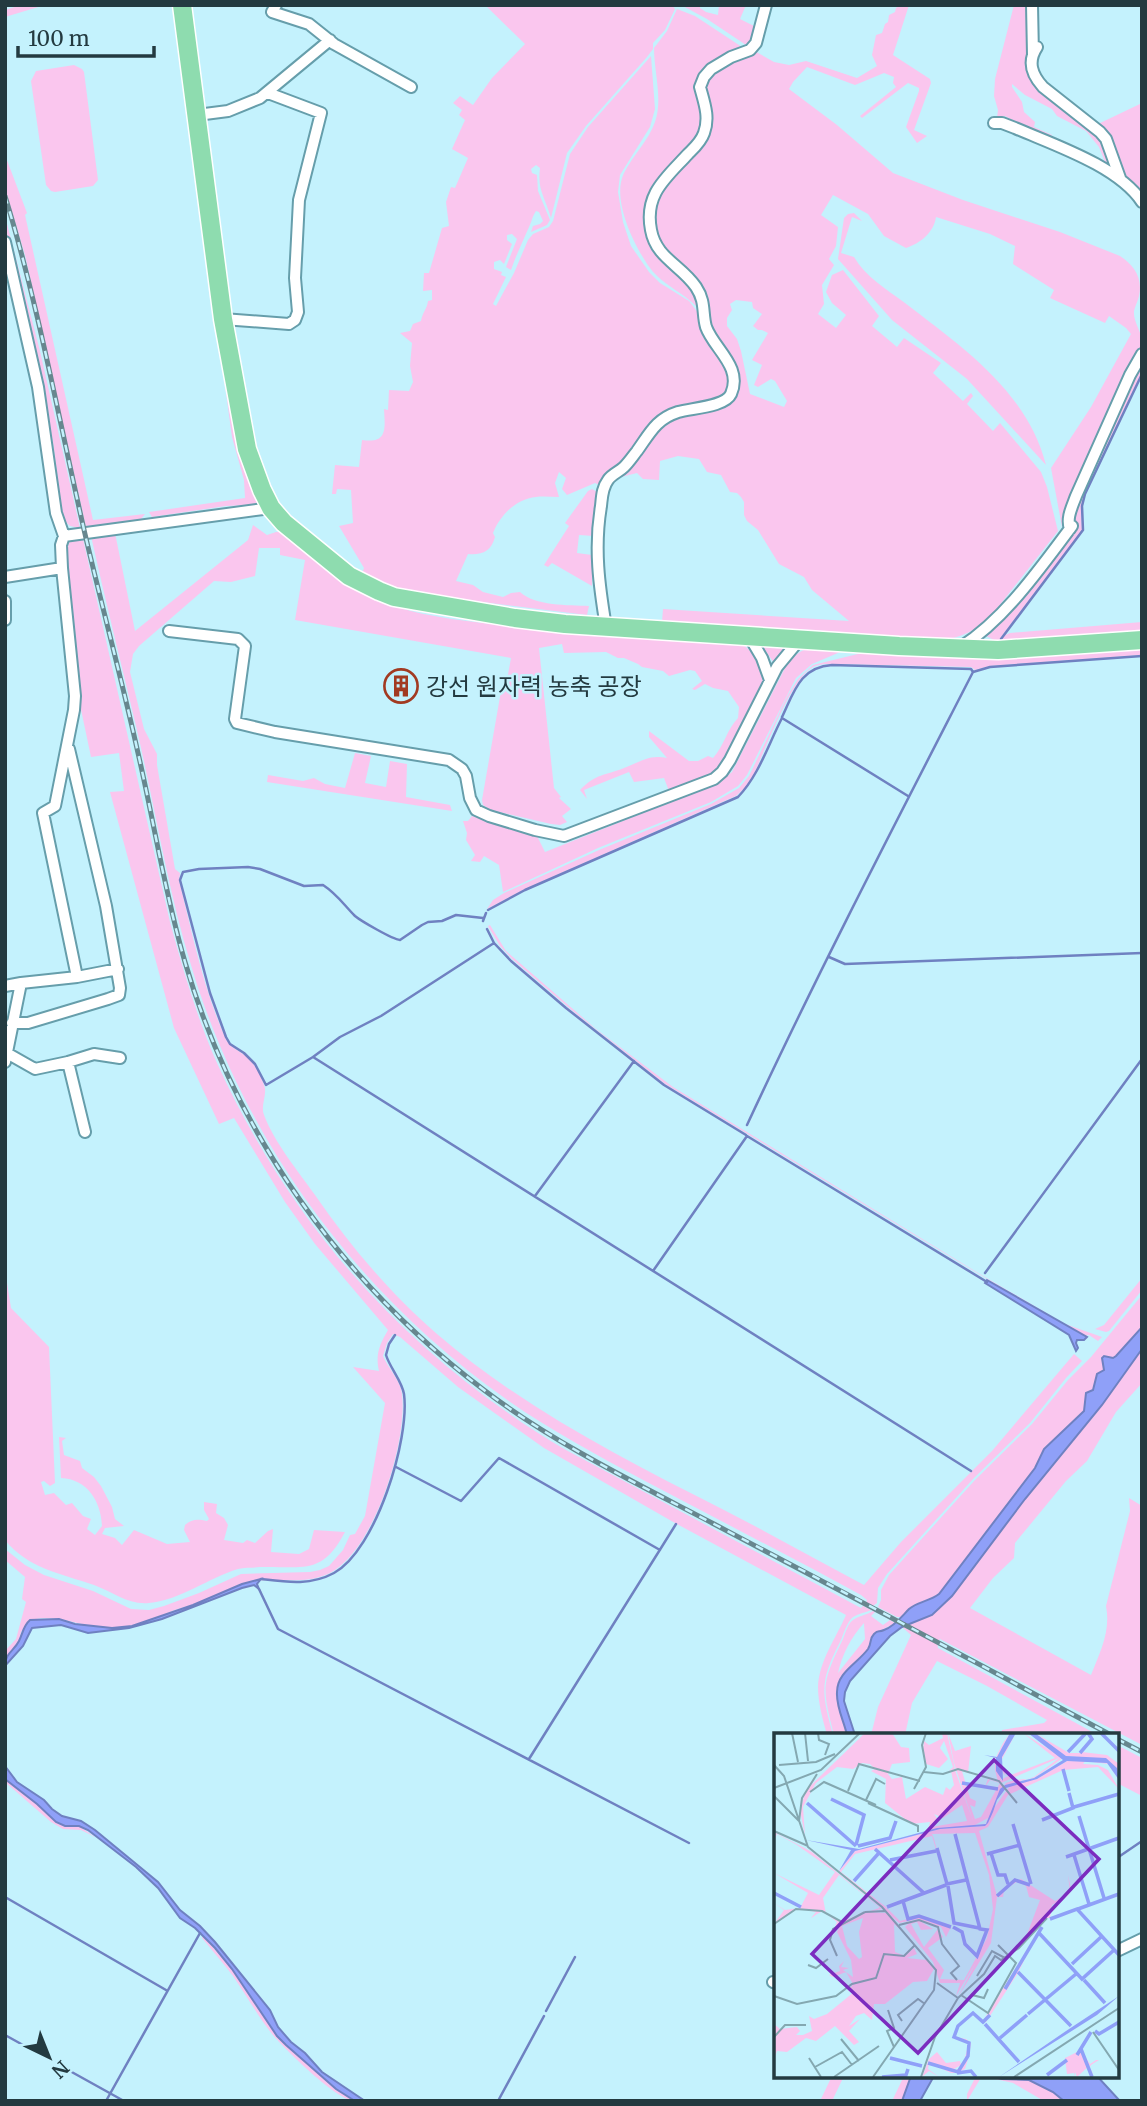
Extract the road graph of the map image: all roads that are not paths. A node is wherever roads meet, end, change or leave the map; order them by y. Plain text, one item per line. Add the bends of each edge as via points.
1 (182, 5) edge
2 (276, 5) edge
3 (766, 5) edge
4 (1032, 5) edge
5 (330, 40) junction
6 (411, 87) dead end
7 (268, 93) junction
8 (197, 115) junction
9 (994, 123) dead end
10 (1120, 178) junction
11 (1142, 202) edge
12 (5, 242) edge
13 (223, 319) junction
14 (1142, 354) edge
15 (271, 508) junction
16 (64, 536) junction
17 (62, 568) junction
18 (5, 577) edge
19 (5, 601) edge
20 (5, 620) edge
21 (606, 626) junction
22 (169, 631) dead end
23 (750, 636) junction
24 (801, 638) junction
25 (1142, 640) edge
26 (959, 649) junction
27 (770, 680) junction
28 (67, 742) junction
29 (118, 969) junction
30 (77, 977) junction
31 (21, 983) junction
32 (5, 985) edge
33 (12, 1023) junction
34 (6, 1055) edge
35 (120, 1058) dead end
36 (68, 1062) junction
37 (85, 1132) dead end
38 (1142, 1939) edge
39 (1119, 1950) edge

1 - 8 main road
2 - 5 street via 272,12 309,24
3 - 21 street via 750,50 720,63 705,77 700,87 707,110 704,134 661,184 650,204 654,241 700,295 705,325 732,370 734,385 723,402 663,418 607,481 596,557
4 - 10 street via 1035,79 1100,132
5 - 6 street
5 - 7 street
7 - 8 street via 228,111
7 - 13 street via 321,113 299,200 298,312 289,324
8 - 13 main road
9 - 10 street via 1015,128
10 - 11 street
12 - 16 street via 38,387 56,513
13 - 15 main road via 247,449
14 - 26 street via 1076,496 1069,514 1071,527 995,622
15 - 16 street
15 - 21 main road via 334,565 379,592 515,618
16 - 17 street
17 - 18 street
17 - 28 street via 75,696
19 - 20 street
21 - 23 main road
22 - 27 street via 238,639 245,646 237,723 449,760 466,776 477,810 535,831 564,836 714,779 730,760
23 - 24 main road
23 - 27 street
24 - 26 main road
24 - 27 street
25 - 26 main road
28 - 29 street
28 - 30 street via 54,806 43,813
29 - 30 street
29 - 33 street via 119,995 28,1023
30 - 31 street
31 - 32 street
31 - 33 street
33 - 34 street
34 - 36 street via 35,1069
35 - 36 street via 94,1054
36 - 37 street
38 - 39 street

